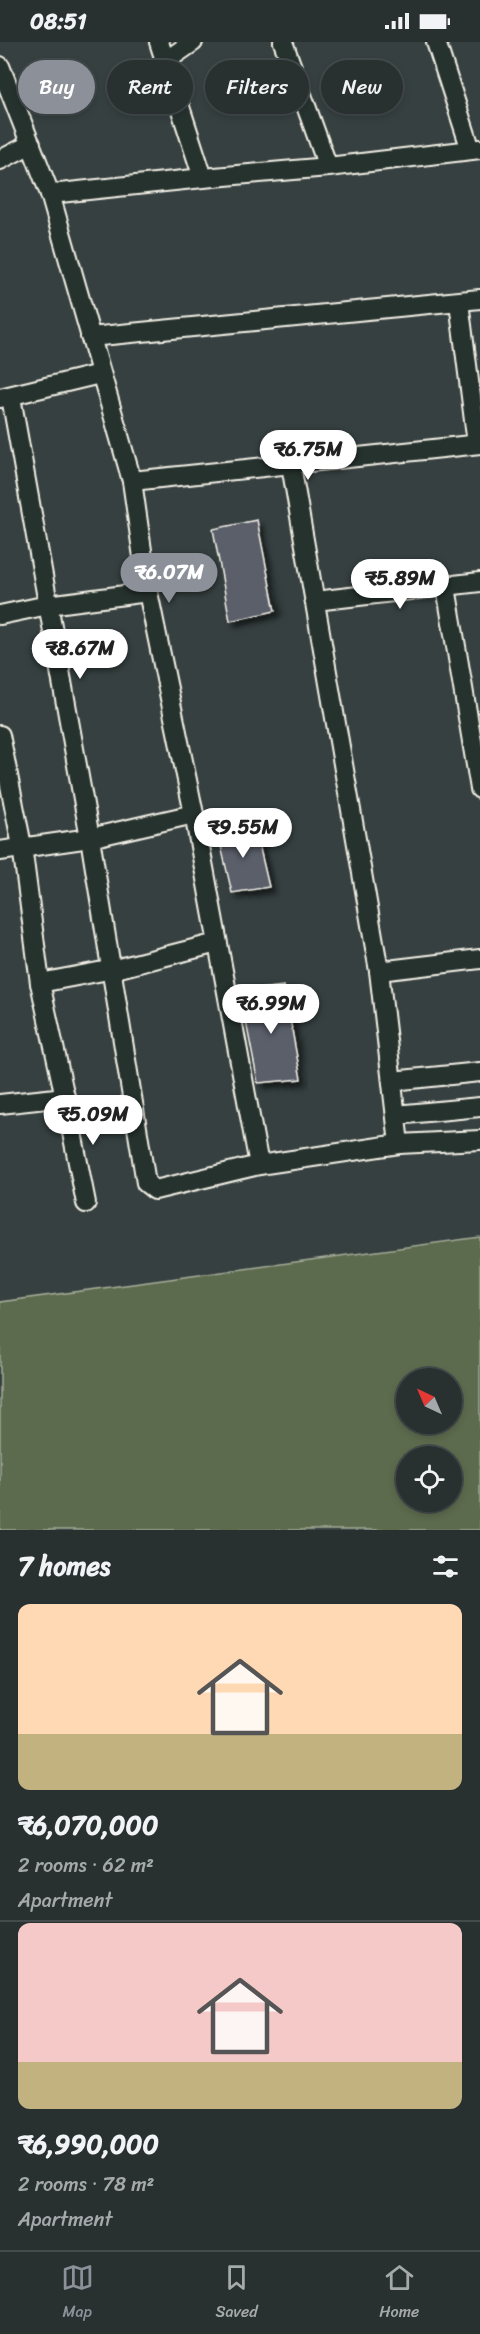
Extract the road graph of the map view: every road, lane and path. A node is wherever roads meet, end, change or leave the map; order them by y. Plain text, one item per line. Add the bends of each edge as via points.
1 (159, 42) edge
2 (193, 42) edge
3 (283, 42) edge
4 (435, 42) edge
5 (167, 60) joint
6 (0, 66) edge
7 (183, 114) edge
8 (31, 144) junction
9 (476, 150) edge
10 (0, 160) edge
11 (328, 167) junction
12 (203, 178) junction
13 (50, 194) junction
14 (480, 299) edge
15 (459, 302) junction
16 (90, 338) junction
17 (100, 374) junction
18 (6, 397) edge
19 (478, 444) edge
20 (291, 465) junction
21 (132, 481) junction
22 (480, 582) edge
23 (446, 586) junction
24 (148, 592) junction
25 (315, 601) junction
26 (48, 605) junction
27 (0, 615) edge
28 (0, 735) edge
29 (480, 789) edge
30 (194, 814) junction
31 (90, 838) junction
32 (22, 846) junction
33 (0, 851) edge
34 (217, 944) junction
35 (480, 959) edge
36 (112, 969) junction
37 (380, 971) junction
38 (40, 983) junction
39 (480, 1071) edge
40 (392, 1081) junction
41 (65, 1097) junction
42 (0, 1104) edge
43 (480, 1107) edge
44 (396, 1114) junction
45 (480, 1140) edge
46 (399, 1144) junction
47 (259, 1165) junction
48 (86, 1203) dead end

1 - 5 street
2 - 5 street
3 - 11 street
4 - 9 street
6 - 8 street
7 - 12 street
8 - 10 street
8 - 13 street
9 - 11 street
11 - 12 street
12 - 13 street
13 - 16 street
14 - 15 street
15 - 16 street
15 - 19 street
16 - 17 street
17 - 18 street
17 - 21 street
18 - 26 street
19 - 20 street
20 - 21 street
20 - 25 street
21 - 24 street
22 - 23 street
23 - 25 street
23 - 29 street
24 - 26 street
24 - 30 street
25 - 37 street
26 - 27 street
26 - 31 street
28 - 32 street
30 - 31 street
30 - 34 street
31 - 32 street
31 - 36 street
32 - 33 street
32 - 38 street
34 - 36 street
34 - 47 street
35 - 37 street
36 - 38 street
36 - 47 street via 150,1188
37 - 40 street
38 - 41 street
39 - 40 street
40 - 44 street
41 - 42 street
41 - 48 street
43 - 44 street
44 - 46 street
45 - 46 street
46 - 47 street

